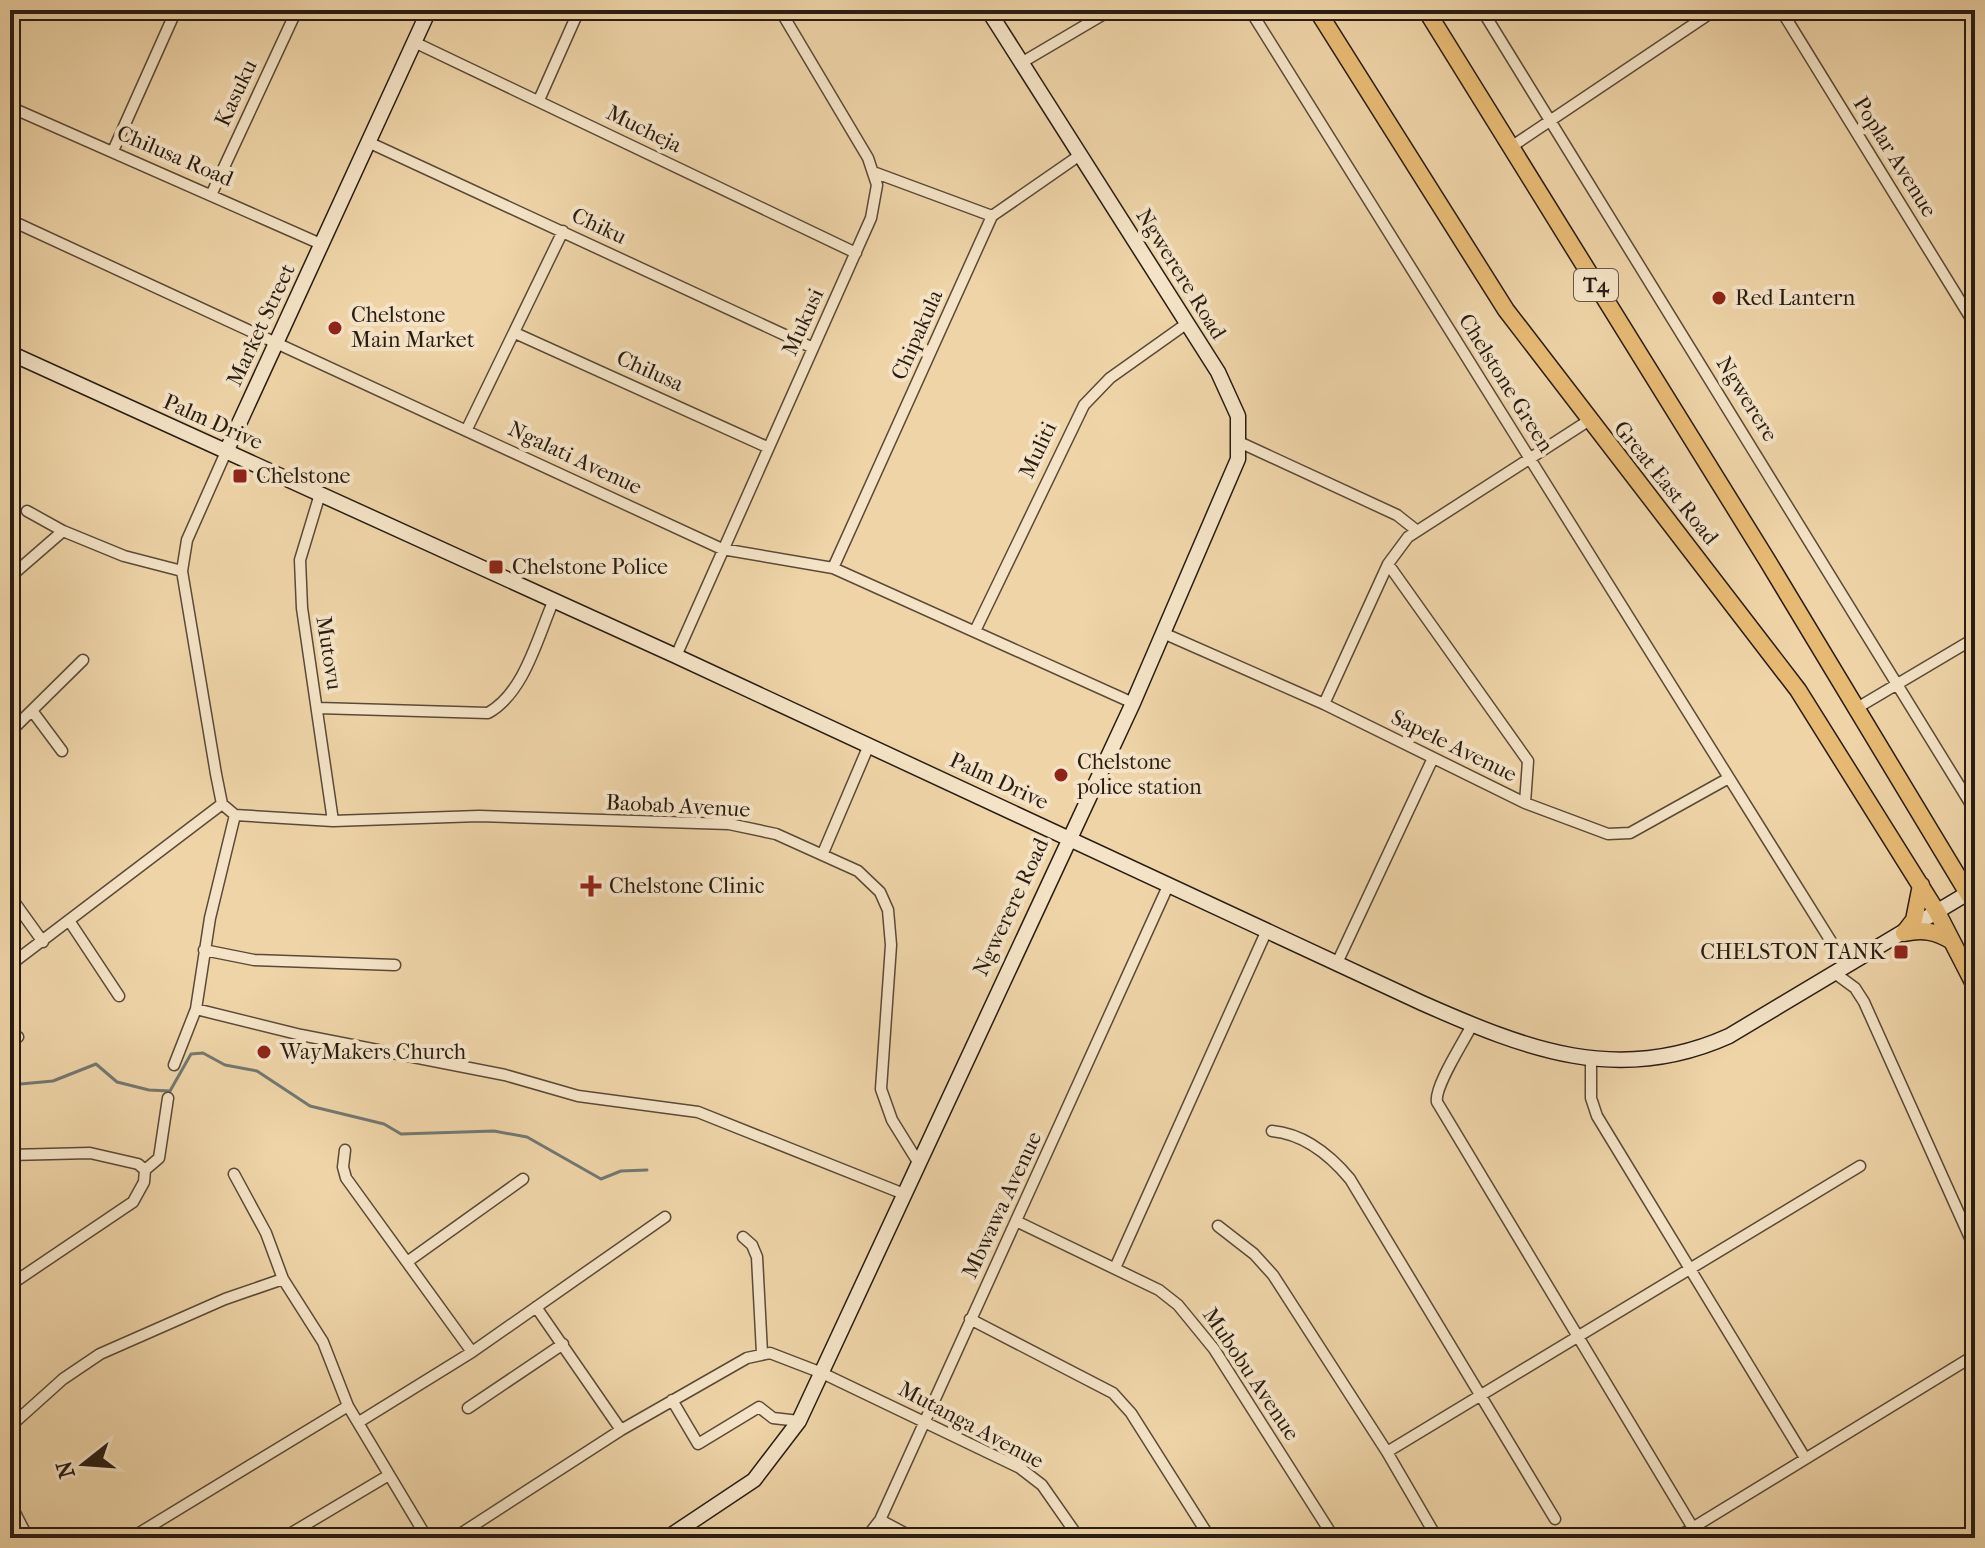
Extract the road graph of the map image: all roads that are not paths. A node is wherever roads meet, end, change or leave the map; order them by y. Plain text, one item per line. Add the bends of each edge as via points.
1 (176, 10) edge
2 (297, 10) edge
3 (429, 10) edge
4 (579, 10) edge
5 (780, 10) edge
6 (988, 10) edge
7 (1111, 10) edge
8 (1250, 10) edge
9 (1317, 10) edge
10 (1426, 10) edge
11 (1482, 10) edge
12 (1715, 10) edge
13 (1781, 10) edge
14 (414, 42) junction
15 (1021, 63) junction
16 (539, 100) junction
17 (10, 107) edge
18 (1550, 120) junction
19 (368, 142) junction
20 (1511, 147) junction
21 (113, 151) junction
22 (1080, 155) junction
23 (876, 173) junction
24 (212, 193) junction
25 (992, 216) junction
26 (10, 220) edge
27 (563, 231) junction
28 (323, 245) junction
29 (856, 253) junction
30 (1186, 324) junction
31 (1975, 325) edge
32 (515, 333) junction
33 (277, 342) junction
34 (813, 348) junction
35 (10, 353) edge
36 (1588, 421) junction
37 (467, 429) junction
38 (1239, 442) junction
39 (767, 447) junction
40 (226, 452) junction
41 (1530, 458) junction
42 (320, 494) junction
43 (27, 511) dead end
44 (1416, 530) junction
45 (63, 531) junction
46 (722, 549) junction
47 (1388, 564) junction
48 (833, 568) junction
49 (182, 571) junction
50 (10, 577) edge
51 (553, 602) junction
52 (975, 631) junction
53 (1163, 633) junction
54 (1975, 638) edge
55 (676, 656) junction
56 (83, 660) dead end
57 (1899, 683) junction
58 (1133, 703) junction
59 (1324, 704) junction
60 (318, 708) junction
61 (1857, 708) junction
62 (33, 712) junction
63 (10, 732) edge
64 (869, 745) junction
65 (62, 751) dead end
66 (1433, 758) junction
67 (1727, 779) junction
68 (1525, 803) junction
69 (222, 804) junction
70 (1975, 811) edge
71 (235, 815) junction
72 (333, 821) junction
73 (1068, 837) junction
74 (823, 853) junction
75 (1921, 885) junction
76 (1168, 886) junction
77 (10, 896) edge
78 (1972, 899) edge
79 (1937, 912) junction
80 (70, 922) junction
81 (1267, 930) junction
82 (1904, 933) junction
83 (1952, 941) junction
84 (43, 942) junction
85 (204, 950) junction
86 (1337, 963) junction
87 (10, 965) edge
88 (395, 965) dead end
89 (1841, 971) junction
90 (1975, 986) edge
91 (119, 996) dead end
92 (196, 1009) junction
93 (1472, 1025) junction
94 (1591, 1060) junction
95 (174, 1065) dead end
96 (168, 1098) dead end
97 (1272, 1131) dead end
98 (345, 1150) dead end
99 (10, 1155) edge
100 (918, 1162) junction
101 (1860, 1166) dead end
102 (145, 1170) junction
103 (234, 1174) dead end
104 (523, 1179) dead end
105 (904, 1194) junction
106 (665, 1217) dead end
107 (1018, 1222) junction
108 (1218, 1226) dead end
109 (743, 1237) dead end
110 (1975, 1249) edge
111 (407, 1262) junction
112 (1691, 1267) junction
113 (1115, 1268) junction
114 (283, 1279) junction
115 (10, 1285) edge
116 (536, 1307) junction
117 (970, 1319) junction
118 (1578, 1336) junction
119 (563, 1344) junction
120 (472, 1352) junction
121 (762, 1353) junction
122 (1975, 1355) edge
123 (822, 1373) junction
124 (1482, 1395) junction
125 (672, 1400) junction
126 (348, 1406) junction
127 (468, 1408) dead end
128 (924, 1419) junction
129 (799, 1421) junction
130 (359, 1422) junction
131 (12, 1423) edge
132 (621, 1430) junction
133 (1387, 1452) junction
134 (1805, 1458) junction
135 (389, 1475) junction
136 (10, 1492) edge
137 (10, 1503) edge
138 (1555, 1519) dead end
139 (880, 1520) junction
140 (1693, 1527) junction
141 (685, 1533) edge
142 (28, 1538) edge
143 (131, 1538) edge
144 (283, 1538) edge
145 (427, 1538) edge
146 (454, 1538) edge
147 (667, 1538) edge
148 (866, 1538) edge
149 (914, 1538) edge
150 (1079, 1538) edge
151 (1210, 1538) edge
152 (1334, 1538) edge
153 (1437, 1538) edge
154 (1676, 1538) edge
155 (1699, 1538) edge

1 - 21 street
2 - 24 street, Kasuku
3 - 14 street, Market Street
4 - 16 street
5 - 23 street
6 - 15 street, Ngwerere Road
7 - 15 street
8 - 41 street, Chelstone Green
9 - 36 main road, Great East Road via 1506,310
10 - 20 main road, Great East Road / T4
11 - 18 street, Ngwerere
12 - 18 street
13 - 31 street, Poplar Avenue
14 - 16 street, Mucheja
14 - 19 street, Market Street
15 - 22 street, Ngwerere Road
16 - 29 street, Mucheja
17 - 21 street, Chilusa Road
18 - 20 street
18 - 57 street, Ngwerere
19 - 27 street, Chiku
19 - 28 street, Market Street
20 - 61 main road, Great East Road / T4
21 - 24 street, Chilusa Road
22 - 25 street
22 - 30 street, Ngwerere Road
23 - 25 street
23 - 29 street, Mukusi via 871,218
24 - 28 street, Chilusa Road
25 - 48 street, Chipakula
26 - 33 street, Ngalati Avenue
27 - 32 street
27 - 34 street, Chiku
28 - 33 street, Market Street
29 - 34 street, Mukusi
30 - 38 street, Ngwerere Road via 1232,400
30 - 52 street, Muliti via 1110,378 1084,405
32 - 37 street
32 - 39 street, Chilusa
33 - 37 street, Ngalati Avenue
33 - 40 street, Market Street
34 - 39 street, Mukusi
35 - 40 street, Palm Drive
36 - 41 street
36 - 75 main road, Great East Road via 1798,690
37 - 46 street, Ngalati Avenue
38 - 44 street via 1397,515
38 - 53 street, Ngwerere Road via 1238,459
39 - 46 street, Mukusi
40 - 42 street, Palm Drive
40 - 49 street, Market Street via 187,540
41 - 44 street
41 - 67 street, Chelstone Green
42 - 51 street, Palm Drive
42 - 60 street, Mutovu via 300,560 306,656
43 - 45 street
44 - 47 street
45 - 49 street via 124,556
45 - 50 street
46 - 48 street, Ngalati Avenue
46 - 55 street, Mukusi
47 - 59 street
47 - 68 street via 1528,761
48 - 52 street, Ngalati Avenue
49 - 69 street, Market Street
51 - 55 street, Palm Drive
51 - 60 street via 514,689 503,705 488,713
52 - 58 street, Ngalati Avenue
53 - 58 street, Ngwerere Road
53 - 59 street, Sapele Avenue
54 - 57 street
55 - 64 street, Palm Drive
56 - 62 street
57 - 61 street
57 - 70 street, Ngwerere
58 - 73 street, Ngwerere Road
59 - 66 street, Sapele Avenue
60 - 72 street, Mutovu
61 - 78 main road, Great East Road / T4
62 - 63 street
62 - 65 street
64 - 73 street, Palm Drive
64 - 74 street
66 - 68 street, Sapele Avenue
66 - 86 street
67 - 68 street, Sapele Avenue via 1624,835
67 - 89 street, Chelstone Green
69 - 71 street
69 - 80 street
71 - 72 street, Baobab Avenue
71 - 85 street
72 - 74 street, Baobab Avenue via 479,816 729,824 776,834
73 - 76 street, Palm Drive
73 - 100 street, Ngwerere Road
74 - 100 street, Baobab Avenue via 871,882 888,910 891,945 881,1089 892,1120
75 - 79 main road, Great East Road
75 - 82 main road via 1914,920
76 - 81 street, Palm Drive
76 - 107 street, Mbwawa Avenue
77 - 84 street
78 - 79 street, Palm Drive
79 - 82 street, Palm Drive
79 - 83 main road, Great East Road
80 - 84 street
80 - 91 street
81 - 86 street, Palm Drive
81 - 113 street
82 - 83 main road via 1938,932
82 - 89 street, Palm Drive
83 - 90 main road, Great East Road
84 - 87 street
85 - 88 street via 254,960
85 - 92 street
86 - 93 street, Palm Drive
89 - 94 street, Palm Drive via 1697,1050 1647,1060
89 - 110 street, Chelstone Green via 1864,1002
92 - 95 street
92 - 105 street via 505,1075 578,1096 698,1112
93 - 94 street, Palm Drive via 1538,1050
93 - 118 street via 1438,1084 1437,1102
94 - 112 street via 1591,1098 1597,1116
96 - 102 street via 159,1158
97 - 124 street via 1322,1151 1350,1179
98 - 111 street via 346,1178
99 - 102 street via 90,1153
100 - 105 street, Ngwerere Road
101 - 112 street
102 - 115 street via 133,1202
103 - 114 street via 266,1233
104 - 111 street
105 - 123 street, Ngwerere Road
106 - 116 street
107 - 113 street, Mubobu Avenue
107 - 117 street, Mbwawa Avenue
108 - 133 street via 1273,1275
109 - 121 street via 757,1257
111 - 120 street
112 - 118 street
112 - 134 street
113 - 152 street, Mubobu Avenue via 1159,1290 1201,1330
114 - 126 street via 323,1342
114 - 131 street via 100,1354
116 - 119 street
116 - 120 street
117 - 128 street, Mbwawa Avenue
117 - 151 street via 1113,1393
118 - 124 street
118 - 140 street
119 - 127 street
119 - 132 street
120 - 130 street
121 - 123 street, Mutanga Avenue
121 - 125 street
122 - 134 street
123 - 128 street, Mutanga Avenue
123 - 129 street, Ngwerere Road
124 - 133 street
124 - 138 street
125 - 129 street via 698,1444 759,1407 773,1418
125 - 132 street
126 - 130 street
126 - 143 street
128 - 139 street, Mbwawa Avenue
128 - 150 street, Mutanga Avenue via 1020,1468 1042,1485
129 - 141 street, Ngwerere Road via 754,1480
130 - 135 street
131 - 136 street
132 - 146 street
133 - 153 street
134 - 140 street
135 - 144 street
135 - 145 street
137 - 142 street
139 - 148 street, Mbwawa Avenue
139 - 149 street
140 - 154 street
140 - 155 street
141 - 147 street, Ngwerere Road

